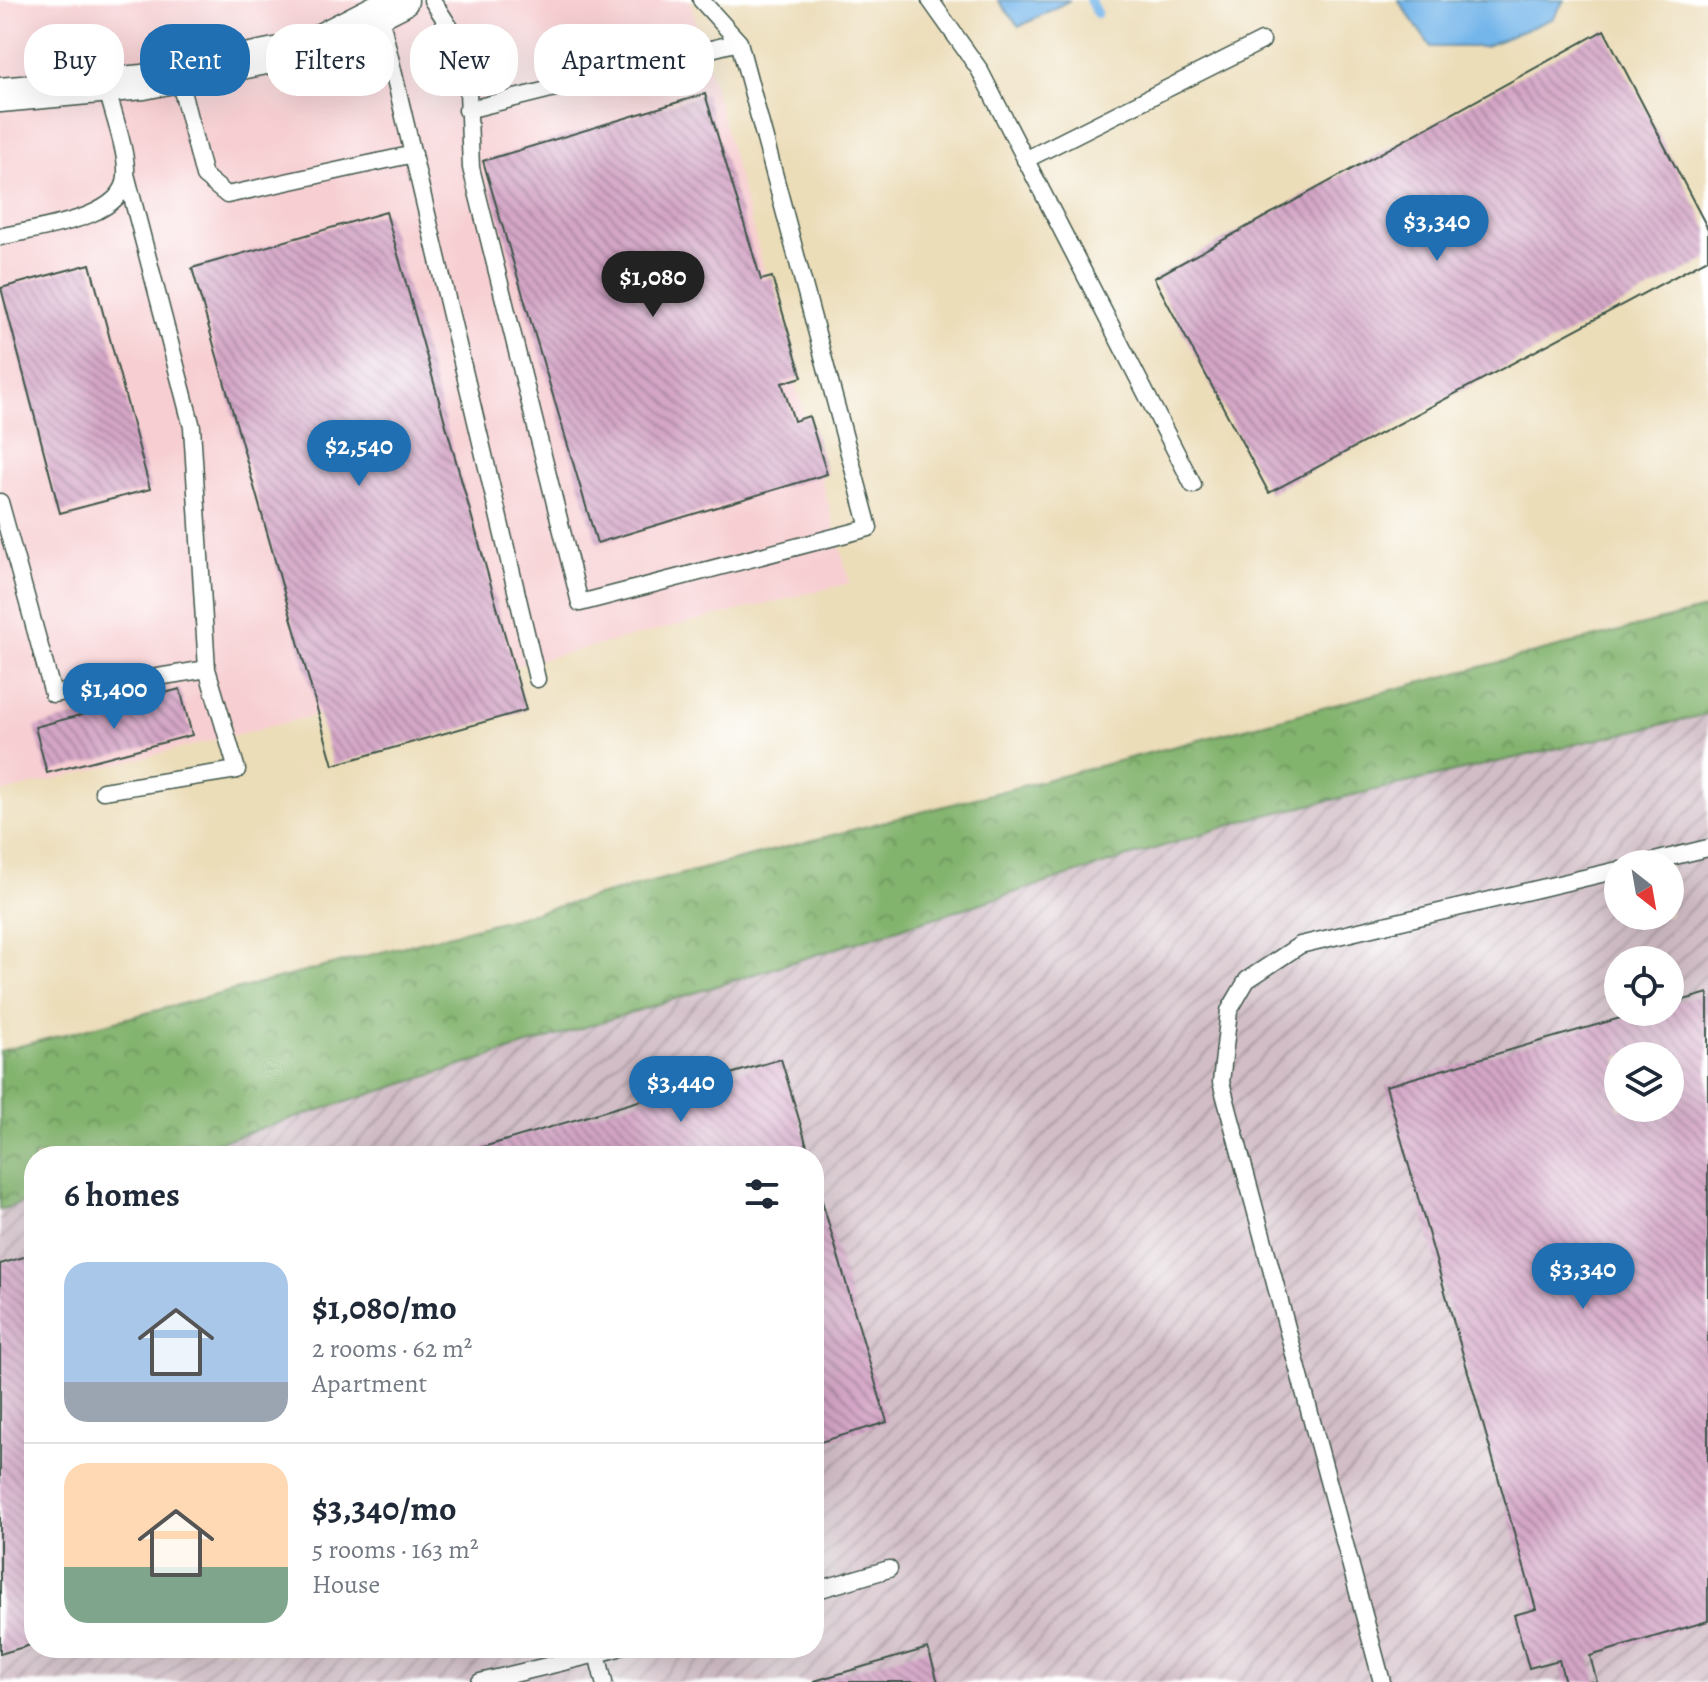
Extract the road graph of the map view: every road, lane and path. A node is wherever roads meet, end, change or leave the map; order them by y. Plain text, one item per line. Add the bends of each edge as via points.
1 (432, 0) edge
2 (701, 0) edge
3 (930, 0) edge
4 (375, 7) edge
5 (1262, 41) dead end
6 (739, 42) junction
7 (250, 60) edge
8 (24, 93) edge
9 (0, 95) edge
10 (108, 96) edge
11 (183, 96) edge
12 (467, 110) junction
13 (414, 154) junction
14 (1025, 160) junction
15 (126, 174) junction
16 (0, 237) edge
17 (1193, 485) dead end
18 (0, 502) edge
19 (207, 669) junction
20 (537, 679) dead end
21 (103, 791) dead end
22 (1708, 848) edge
23 (1684, 854) edge
24 (1604, 873) edge
25 (889, 1569) dead end
26 (824, 1588) edge
27 (580, 1658) edge
28 (598, 1658) edge
29 (480, 1682) edge
30 (604, 1682) edge
31 (1382, 1682) edge

1 - 12 lane via 467,65
2 - 6 lane
3 - 14 lane via 979,69
4 - 7 street via 305,49
4 - 13 lane
5 - 14 lane
6 - 12 lane
6 - 12 lane via 869,528 580,603 471,168
8 - 9 street
10 - 15 lane
11 - 13 lane via 204,176 227,195
13 - 20 lane
14 - 17 lane
15 - 16 lane via 123,192 93,214
15 - 19 lane via 192,427
18 - 19 lane via 53,694
19 - 21 lane via 237,770
22 - 23 lane
24 - 31 lane via 1300,945 1247,980 1229,1011 1221,1082
25 - 26 lane
27 - 29 lane
28 - 30 lane

